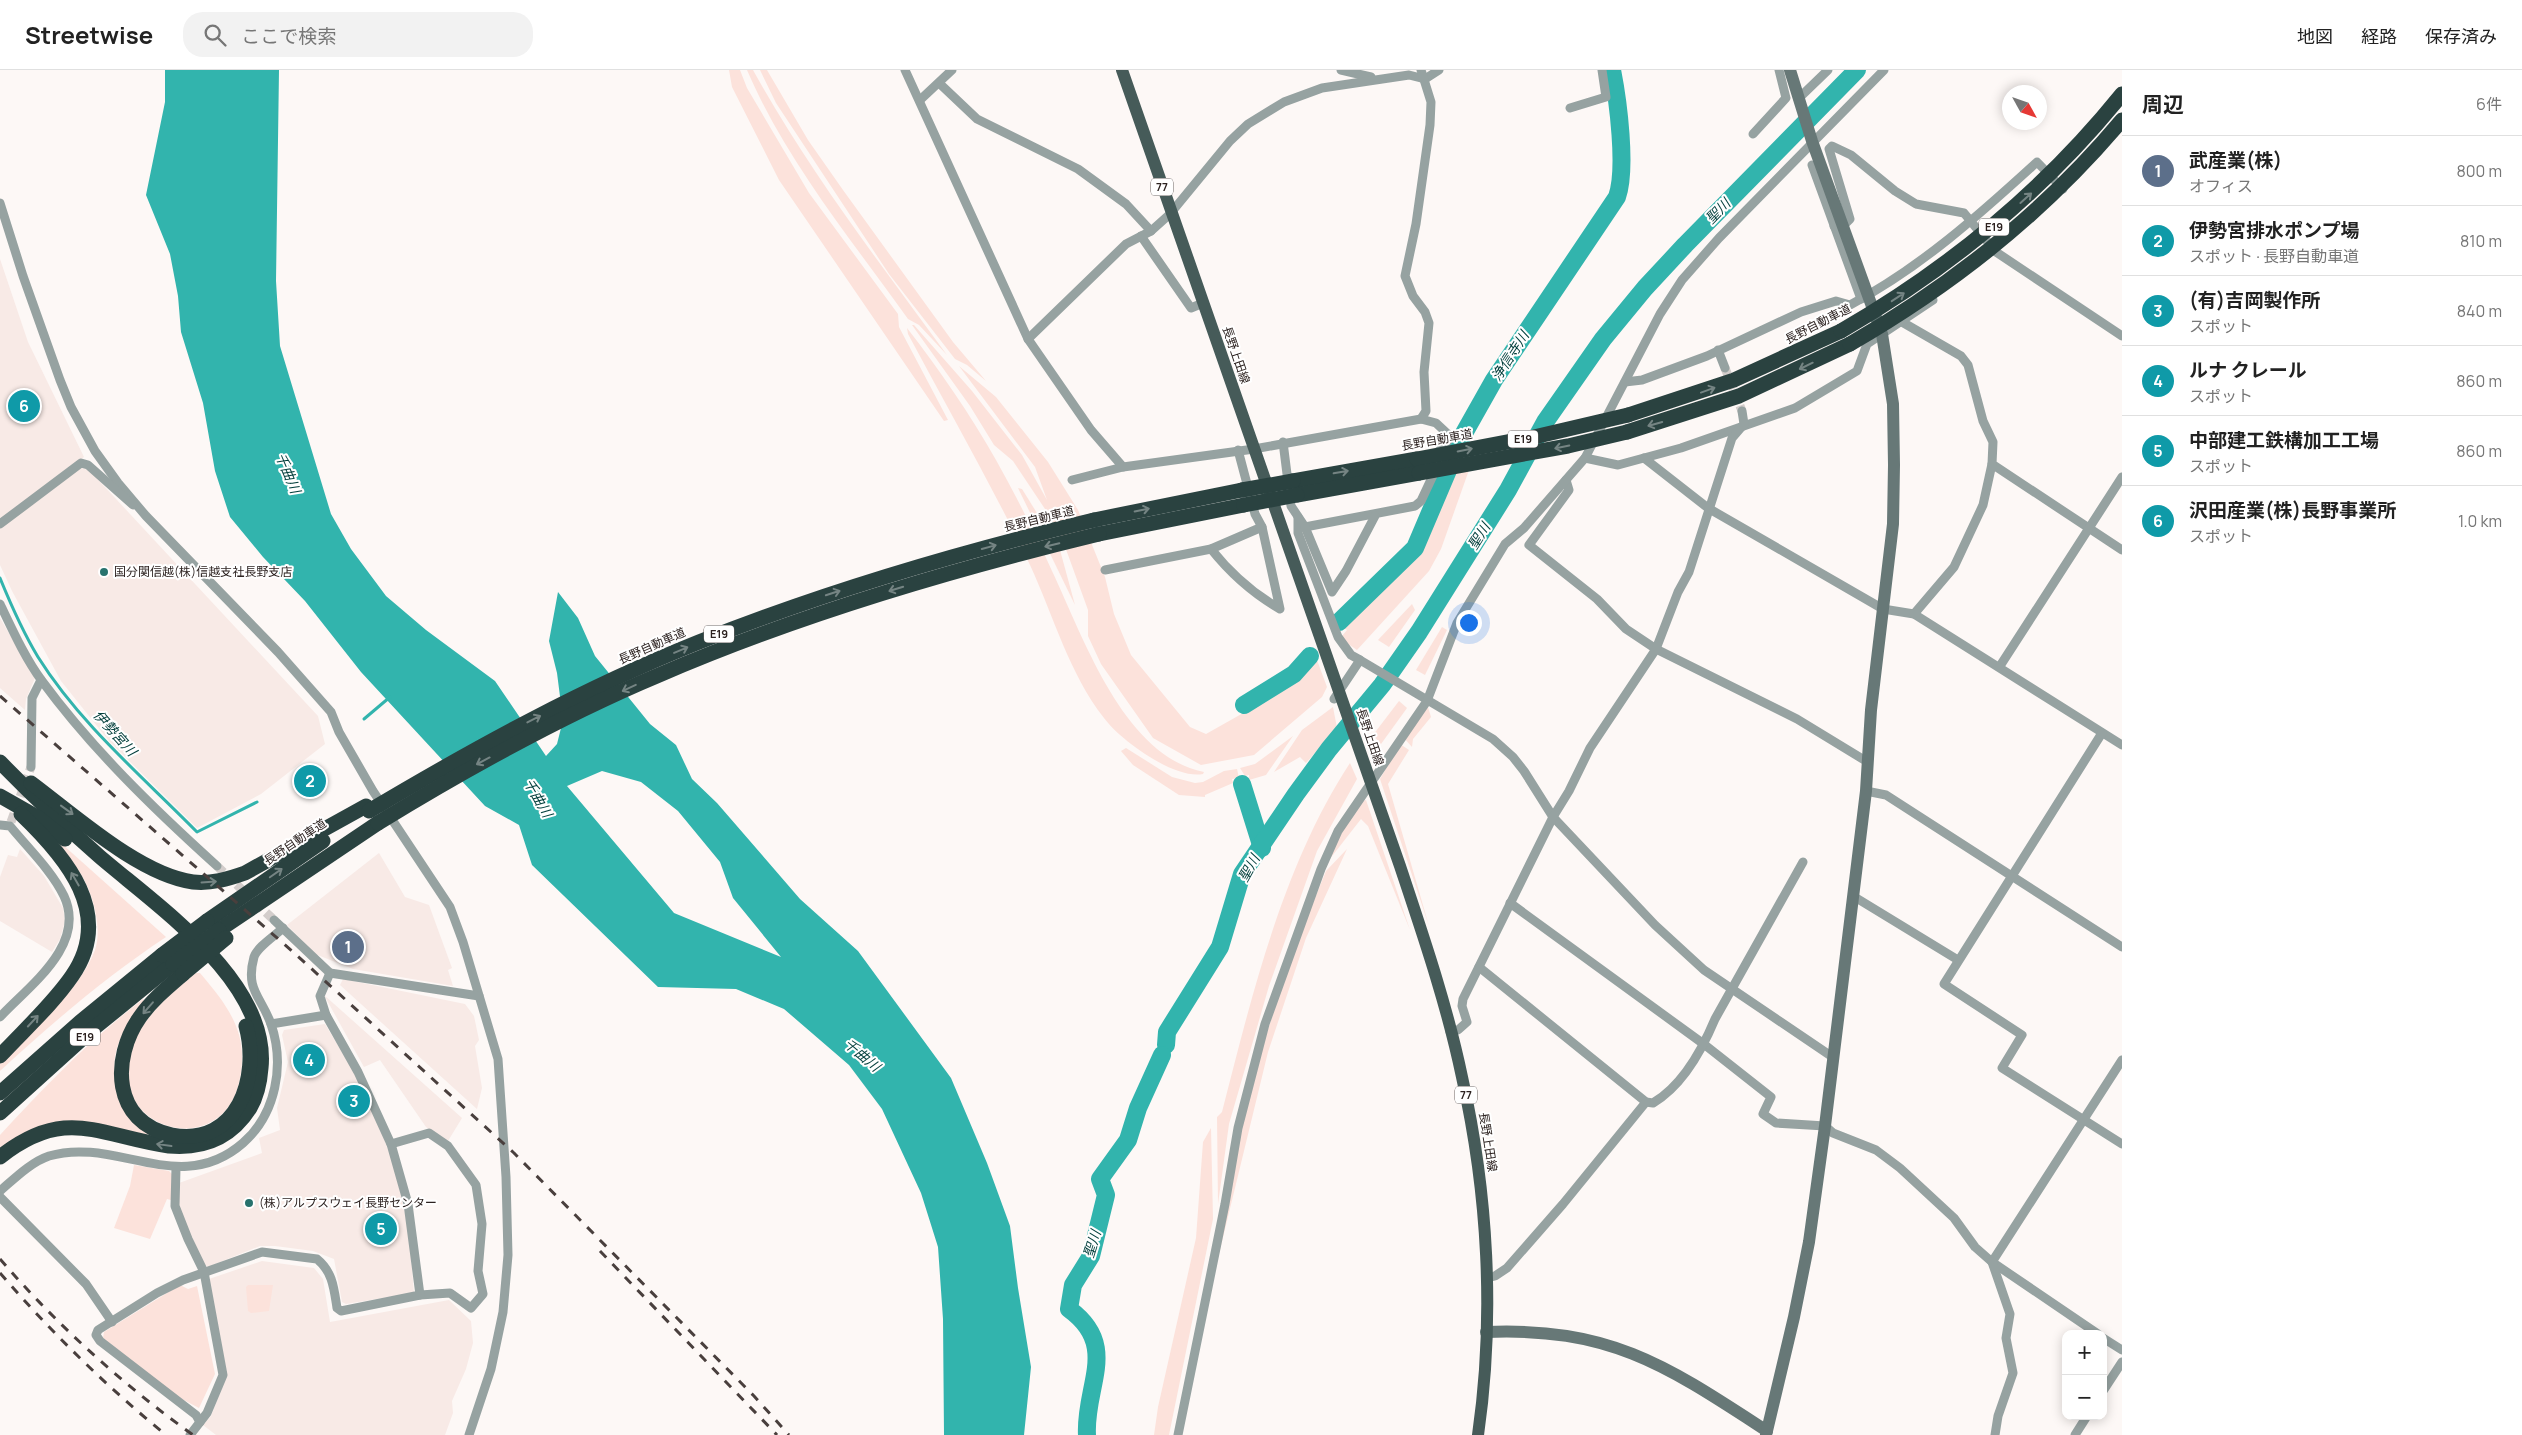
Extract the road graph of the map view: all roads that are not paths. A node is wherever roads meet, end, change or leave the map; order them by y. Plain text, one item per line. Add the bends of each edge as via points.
1 (905, 70) edge
2 (952, 70) edge
3 (1122, 70) edge
4 (1341, 70) edge
5 (1439, 70) edge
6 (1602, 70) edge
7 (1778, 70) edge
8 (1790, 70) edge
9 (1828, 70) edge
10 (1884, 70) edge
11 (1423, 74) edge
12 (1376, 78) junction
13 (939, 83) junction
14 (2122, 94) edge
15 (920, 100) junction
16 (1799, 102) junction
17 (1570, 108) dead end
18 (2122, 120) edge
19 (2122, 128) edge
20 (1753, 134) dead end
21 (1813, 142) junction
22 (1812, 165) dead end
23 (2065, 191) junction
24 (0, 203) edge
25 (1170, 214) junction
26 (1972, 221) junction
27 (1839, 225) junction
28 (1151, 232) junction
29 (1142, 236) junction
30 (1996, 252) junction
31 (1865, 297) junction
32 (1203, 303) junction
33 (1902, 322) junction
34 (1882, 334) junction
35 (2122, 336) edge
36 (1028, 339) junction
37 (1718, 350) junction
38 (1725, 368) tunnel mouth
39 (1626, 382) junction
40 (1742, 411) tunnel mouth
41 (1421, 419) junction
42 (1744, 424) junction
43 (1283, 442) junction
44 (1254, 449) junction
45 (1238, 450) junction
46 (1585, 458) junction
47 (1644, 458) junction
48 (1992, 464) junction
49 (1418, 466) junction
50 (1123, 467) junction
51 (2122, 477) edge
52 (1072, 480) dead end
53 (1566, 480) junction
54 (1708, 508) junction
55 (142, 510) junction
56 (1375, 516) junction
57 (1298, 517) junction
58 (0, 524) edge
59 (1097, 527) junction
60 (1305, 527) junction
61 (1262, 528) junction
62 (2088, 529) junction
63 (1211, 549) junction
64 (2122, 550) edge
65 (1105, 570) dead end
66 (0, 604) edge
67 (1883, 609) junction
68 (1914, 614) junction
69 (1656, 649) junction
70 (1365, 662) junction
71 (2000, 666) junction
72 (41, 680) junction
73 (1339, 697) junction
74 (1424, 698) junction
75 (2102, 733) junction
76 (2122, 745) edge
77 (0, 761) edge
78 (1866, 762) junction
79 (31, 767) tunnel mouth
80 (1372, 784) junction
81 (1866, 790) junction
82 (0, 797) edge
83 (371, 813) junction
84 (1553, 817) junction
85 (0, 825) edge
86 (1803, 862) dead end
87 (217, 866) tunnel mouth
88 (2013, 875) junction
89 (1853, 896) junction
90 (1510, 904) junction
91 (274, 920) tunnel mouth
92 (283, 928) junction
93 (217, 929) junction
94 (2122, 947) edge
95 (1958, 960) junction
96 (173, 964) junction
97 (1479, 967) junction
98 (330, 973) junction
99 (1732, 989) junction
100 (479, 996) junction
101 (326, 1015) junction
102 (0, 1017) edge
103 (271, 1024) junction
104 (1450, 1032) junction
105 (1705, 1044) junction
106 (0, 1056) edge
107 (61, 1057) junction
108 (1834, 1058) junction
109 (2122, 1060) edge
110 (0, 1085) edge
111 (0, 1093) edge
112 (1646, 1102) junction
113 (0, 1113) edge
114 (2083, 1119) junction
115 (0, 1122) edge
116 (1825, 1126) junction
117 (391, 1144) junction
118 (2122, 1144) edge
119 (0, 1157) edge
120 (176, 1168) junction
121 (0, 1191) edge
122 (0, 1197) edge
123 (1992, 1262) junction
124 (204, 1272) junction
125 (1487, 1278) junction
126 (420, 1295) junction
127 (112, 1322) junction
128 (2092, 1330) edge
129 (1486, 1332) junction
130 (2107, 1341) edge
131 (2122, 1350) edge
132 (2122, 1362) edge
133 (2107, 1385) edge
134 (2084, 1420) edge
135 (200, 1422) junction
136 (1769, 1434) edge
137 (190, 1435) edge
138 (469, 1435) edge
139 (1178, 1435) edge
140 (1478, 1435) edge
141 (1995, 1435) edge
142 (2075, 1435) edge

1 - 15 street
2 - 13 street
3 - 25 main road, 長野上田線 / 77
4 - 12 street
5 - 11 street
6 - 17 street via 1606,97
7 - 20 street via 1786,98
8 - 16 street
9 - 16 street
10 - 21 street
11 - 12 street
11 - 41 street via 1431,102 1430,125 1405,276 1429,323 1424,372 1426,412
12 - 25 street via 1322,88 1284,102 1248,124
13 - 15 street
13 - 28 street via 977,119 1078,169 1126,204
49 -> 14 highway, 長野自動車道 / E19, bridge via 1628,415 1734,380 1841,330 1916,285 2009,214 2072,153
15 - 36 street
16 - 21 street
18 -> 49 highway, 長野自動車道 / E19, bridge via 2063,185 2000,243 1926,298 1850,344 1739,396 1627,432 1568,446
19 - 23 street
21 - 27 street
21 - 39 street via 1682,280 1660,314
22 - 27 street
23 - 26 street via 2037,162
23 - 30 street
24 - 55 street via 71,406 95,451
25 - 28 street
25 - 32 main road, 長野上田線 / 77
26 - 27 street via 1964,213 1916,204 1894,191 1850,155 1832,146 1829,149 1850,219
26 - 30 street
26 - 31 street
27 - 31 street
28 - 29 street
29 - 32 street via 1191,308
29 - 36 street via 1126,244 1093,273
30 - 33 street
30 - 35 street
31 - 34 street
31 - 37 street via 1850,305 1836,301 1801,312
32 - 44 main road, 長野上田線 / 77
33 - 34 street
33 - 48 street via 1961,356 1968,365 1983,421 1993,442
34 - 42 street via 1867,344 1856,370 1824,392 1795,408
34 - 67 street via 1893,404 1894,465
36 - 50 street via 1091,430
37 - 38 street
37 - 39 street via 1642,380
39 - 46 street
40 - 42 street
41 - 43 street
41 - 56 street via 1436,423 1451,437 1439,451 1436,468 1424,494 1415,506
42 - 47 street
42 - 54 street via 1732,438
43 - 44 street
43 - 57 street via 1291,506
44 - 45 street
44 - 73 main road, 長野上田線 / 77
45 - 50 street
45 - 61 street via 1255,514
46 - 47 street via 1618,465
46 - 53 street
47 - 54 street
48 - 62 street
48 - 68 street via 1984,505 1954,567
49 - 59 highway, 長野自動車道 / E19, bridge
50 - 52 street
51 - 62 street
53 - 69 street via 1569,490 1529,545 1598,599 1626,629
53 - 74 street via 1530,522 1505,544 1457,624
54 - 67 street
54 - 69 street via 1689,572
55 - 58 street via 125,500 88,465 81,463
55 - 100 street via 331,712 373,791 450,906
56 - 60 street
56 - 60 street via 1332,592
57 - 60 street
57 - 70 street via 1298,533 1338,637 1351,655
59 -> 83 highway, 長野自動車道 / E19, bridge via 867,598 700,658 658,675 469,769
83 -> 59 highway, 長野自動車道 / E19, bridge via 509,732 652,662 782,611 915,568
61 - 63 street
61 - 63 street via 1280,609 1254,594
62 - 64 street
62 - 71 street
63 - 65 street
66 - 72 street
67 - 68 street
67 - 78 street
68 - 71 street
69 - 78 street via 1798,719
69 - 84 street via 1590,748
70 - 73 street
70 - 74 street
71 - 75 street
72 - 79 street via 32,698
72 - 87 street via 110,762
73 - 80 main road, 長野上田線 / 77
74 - 80 street
74 - 84 street via 1493,739 1513,757
75 - 76 street
75 - 88 street
77 -> 83 highway via 122,850 160,872 194,882 227,880 245,873
77 -> 119 highway via 60,822 222,967 242,994 255,1022 262,1064 256,1093 244,1117 227,1134 206,1144 169,1146 95,1128 71,1127 38,1134
78 - 81 street
80 - 104 main road, 長野上田線 / 77 via 1427,947
80 - 139 street via 1345,819 1324,862 1265,1024 1238,1128
81 - 88 street via 1886,795
81 - 89 street
96 -> 82 highway via 126,1041 120,1067 123,1092 135,1113 152,1127 163,1132 196,1135 217,1127 234,1113 249,1080 251,1052 246,1026 234,1000 206,964 165,926 49,826
106 -> 82 highway via 73,975 84,954 89,931 87,906 76,878 38,832
93 -> 83 highway, 長野自動車道 / E19
83 - 93 highway, 長野自動車道 / E19 via 332,852
84 - 90 street
84 - 99 street via 1655,924 1704,970
85 - 102 street via 11,824 58,886 69,917 66,938 57,956
86 - 99 street
88 - 94 street
88 - 95 street
89 - 95 street
89 - 108 street
90 - 97 street
90 - 105 street
91 - 92 street
92 - 98 street
92 - 103 street via 255,955 252,974 251,984
93 - 96 highway, 長野自動車道 / E19, bridge
95 - 114 street via 1944,984 2022,1034 2002,1068
96 - 107 highway, 長野自動車道 / E19
96 - 110 highway via 124,980
96 - 111 highway, 長野自動車道 / E19 via 80,1022
97 - 104 street via 1463,999 1467,1022
97 - 112 street
98 - 100 street
98 - 101 street via 320,996
99 - 105 street
99 - 108 street
100 - 138 street via 498,1059 502,1091 508,1255 503,1312 491,1369
101 - 103 street
101 - 117 street via 358,1072
103 - 120 street via 278,1073 274,1094 255,1128 228,1154 209,1163
104 - 125 main road, 長野上田線 / 77 via 1473,1134 1484,1220
105 - 112 street via 1662,1098 1653,1103
105 - 116 street via 1771,1097 1764,1114 1776,1122
107 - 113 highway, 長野自動車道 / E19
107 - 115 highway
108 - 116 street
109 - 114 street
112 - 125 street via 1507,1268
114 - 118 street
114 - 123 street
116 - 123 street via 1833,1133 1876,1150 1900,1168 1954,1218 1975,1247
116 - 136 street via 1809,1242
117 - 126 street via 408,1204
117 - 126 street via 429,1133 448,1146 476,1185 482,1224 478,1271 483,1294 471,1308 450,1294
120 - 121 street via 77,1150 47,1156
120 - 124 street via 176,1206
122 - 127 street via 86,1284
123 - 128 street
123 - 141 street via 2010,1314 2006,1338 2013,1373
124 - 126 street via 262,1252 282,1253 309,1256 324,1264 331,1278 337,1308 341,1311
124 - 127 street via 157,1293
124 - 135 street via 224,1375
125 - 129 main road, 長野上田線 / 77
127 - 135 street via 98,1330 97,1338 196,1415
129 - 136 street via 1563,1334 1617,1346 1671,1370
129 - 140 main road, 長野上田線 / 77
130 - 131 street
132 - 133 street
134 - 142 street
135 - 137 street

